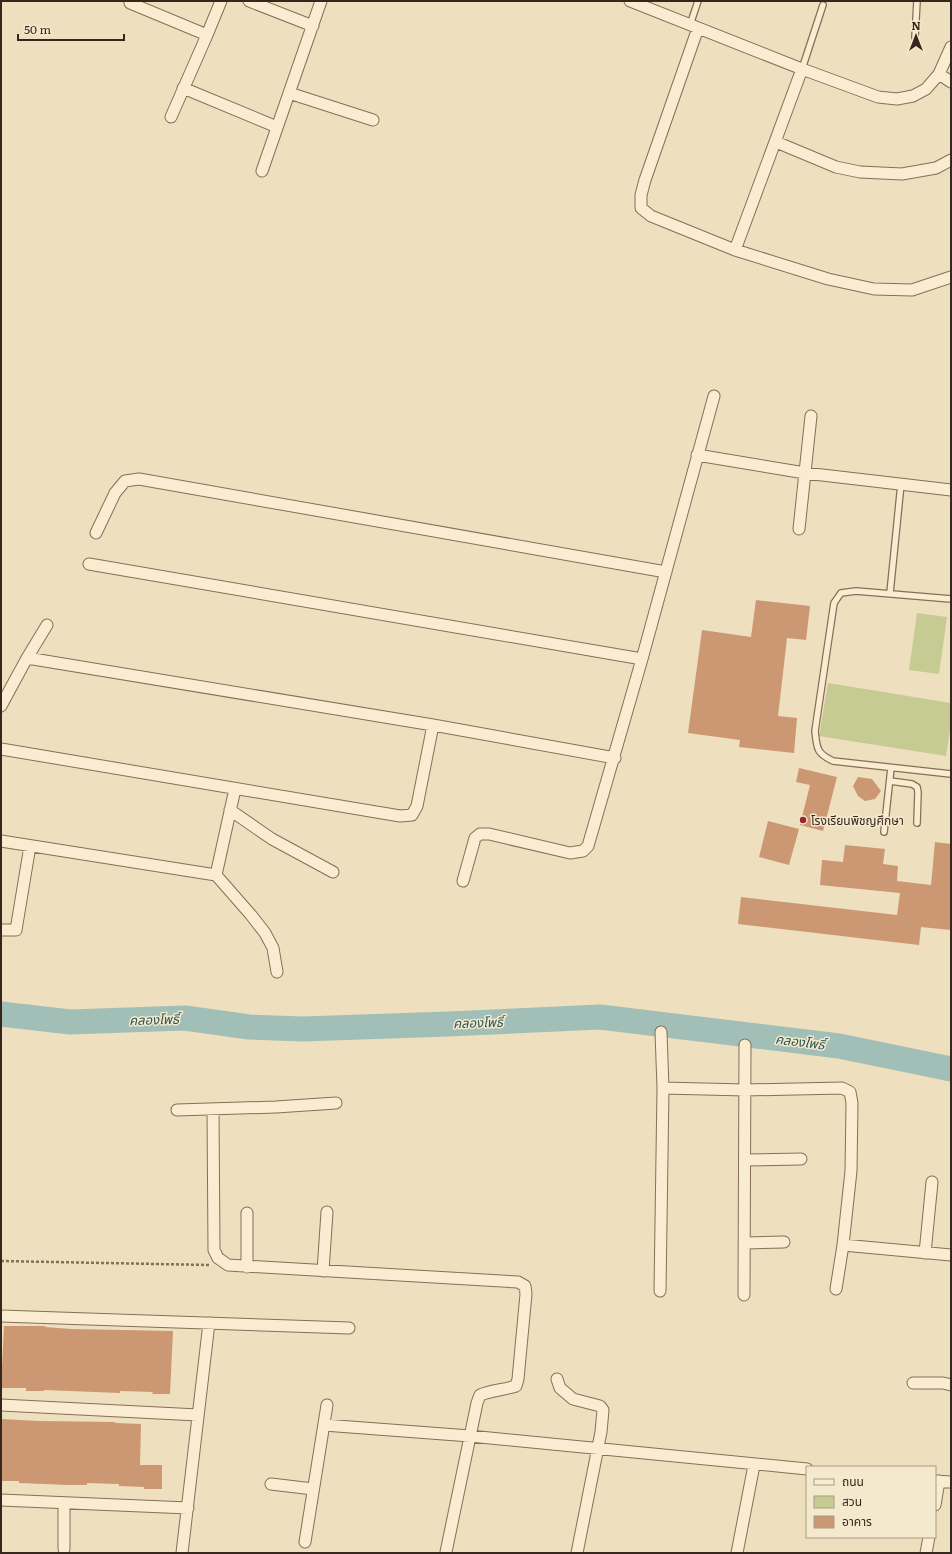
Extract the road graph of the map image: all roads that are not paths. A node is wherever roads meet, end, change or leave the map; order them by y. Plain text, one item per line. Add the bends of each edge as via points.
1 (221, 1) edge
2 (249, 1) edge
3 (322, 1) edge
4 (630, 1) edge
5 (698, 1) edge
6 (917, 1) edge
7 (130, 3) dead end
8 (823, 5) dead end
9 (313, 26) junction
10 (694, 27) junction
11 (207, 35) junction
12 (915, 37) dead end
13 (951, 47) edge
14 (802, 69) junction
15 (939, 74) junction
16 (951, 82) edge
17 (183, 88) junction
18 (289, 93) junction
19 (171, 117) dead end
20 (372, 120) dead end
21 (277, 127) junction
22 (776, 142) junction
23 (951, 160) edge
24 (262, 171) dead end
25 (735, 250) junction
26 (951, 277) edge
27 (714, 396) dead end
28 (811, 416) dead end
29 (697, 455) junction
30 (805, 472) junction
31 (901, 484) junction
32 (951, 490) edge
33 (799, 529) dead end
34 (96, 533) dead end
35 (89, 564) dead end
36 (666, 572) junction
37 (890, 594) junction
38 (951, 599) edge
39 (47, 625) dead end
40 (26, 658) junction
41 (642, 660) junction
42 (1, 706) edge
43 (433, 725) junction
44 (1, 750) edge
45 (615, 758) junction
46 (891, 768) junction
47 (951, 774) edge
48 (890, 781) junction
49 (235, 789) junction
50 (230, 810) junction
51 (917, 823) dead end
52 (884, 832) dead end
53 (1, 841) edge
54 (30, 846) junction
55 (333, 872) dead end
56 (216, 875) junction
57 (463, 881) dead end
58 (1, 930) edge
59 (277, 972) dead end
60 (661, 1032) dead end
61 (745, 1045) dead end
62 (663, 1088) junction
63 (745, 1090) junction
64 (336, 1103) dead end
65 (213, 1109) junction
66 (177, 1110) dead end
67 (801, 1159) dead end
68 (745, 1160) junction
69 (932, 1182) dead end
70 (327, 1212) dead end
71 (248, 1213) dead end
72 (745, 1242) junction
73 (784, 1242) dead end
74 (843, 1245) junction
75 (925, 1253) junction
76 (951, 1255) edge
77 (248, 1267) junction
78 (323, 1271) junction
79 (836, 1289) dead end
80 (660, 1291) dead end
81 (744, 1295) dead end
82 (1, 1316) edge
83 (209, 1323) junction
84 (349, 1328) dead end
85 (557, 1379) dead end
86 (913, 1383) dead end
87 (951, 1385) edge
88 (1, 1405) edge
89 (327, 1405) dead end
90 (198, 1415) junction
91 (324, 1425) junction
92 (470, 1436) junction
93 (598, 1449) junction
94 (754, 1465) junction
95 (806, 1469) edge
96 (937, 1481) edge
97 (951, 1482) edge
98 (271, 1484) dead end
99 (313, 1489) junction
100 (936, 1493) edge
101 (1, 1500) edge
102 (64, 1503) junction
103 (188, 1508) junction
104 (929, 1538) edge
105 (305, 1542) dead end
106 (64, 1549) dead end
107 (446, 1552) dead end
108 (182, 1553) edge
109 (577, 1553) edge
110 (737, 1553) edge
111 (926, 1553) edge

1 - 11 street
2 - 9 street
3 - 9 street
4 - 10 street
5 - 10 lane
6 - 12 lane
7 - 11 street
8 - 14 lane
9 - 18 street
10 - 14 street
10 - 25 street via 645,180 641,208 651,216
11 - 17 street
13 - 15 street
14 - 15 street via 878,97 898,99 913,96 926,89
14 - 22 street
15 - 16 street
17 - 19 street
17 - 21 street
18 - 20 street
18 - 21 street
21 - 24 street
22 - 23 street via 836,167 860,172 902,174 936,168
22 - 25 street
25 - 26 street via 828,279 874,289 912,290
27 - 29 street
28 - 30 street
29 - 30 street
29 - 36 street
30 - 31 street
30 - 33 street
31 - 32 street
31 - 37 lane
34 - 36 street via 115,493 125,480 139,479
35 - 41 street
36 - 41 street
37 - 38 lane
37 - 46 lane via 856,591 841,593 834,603 815,731 816,744 821,755 833,761
39 - 40 street
40 - 42 street
40 - 43 street
41 - 45 street
43 - 45 street
43 - 49 street via 418,806 412,814 400,816
44 - 49 street
45 - 57 street via 588,846 583,851 570,853 480,834 475,838
46 - 47 lane
46 - 48 lane
48 - 51 lane via 912,784 916,787
48 - 52 lane
49 - 50 street
50 - 55 street via 272,839
50 - 56 street
53 - 54 street
54 - 56 street
54 - 58 street via 16,930
56 - 59 street via 265,933 273,948
60 - 62 street
61 - 63 street
62 - 63 street
62 - 80 street
63 - 68 street
63 - 74 street via 842,1088 850,1092 851,1171
64 - 65 street
65 - 66 street
65 - 77 street via 214,1250 218,1258 228,1265
67 - 68 street
68 - 72 street
69 - 75 street
70 - 78 street
71 - 77 street
72 - 73 street
72 - 81 street
74 - 75 street
74 - 79 street
75 - 76 street
77 - 78 street
78 - 92 street via 518,1282 525,1286 516,1386 480,1395
82 - 83 street
83 - 84 street
83 - 90 street
85 - 93 street via 560,1388 573,1399 600,1406 603,1410
86 - 87 street via 943,1382
88 - 90 street
89 - 91 street
90 - 103 street
91 - 92 street
91 - 99 street
92 - 93 street
92 - 107 street
93 - 94 street
93 - 109 street
94 - 95 street
94 - 110 street
96 - 97 street
96 - 100 street
98 - 99 street
99 - 105 street
101 - 102 street
102 - 103 street
102 - 106 street
103 - 108 street
104 - 111 street

